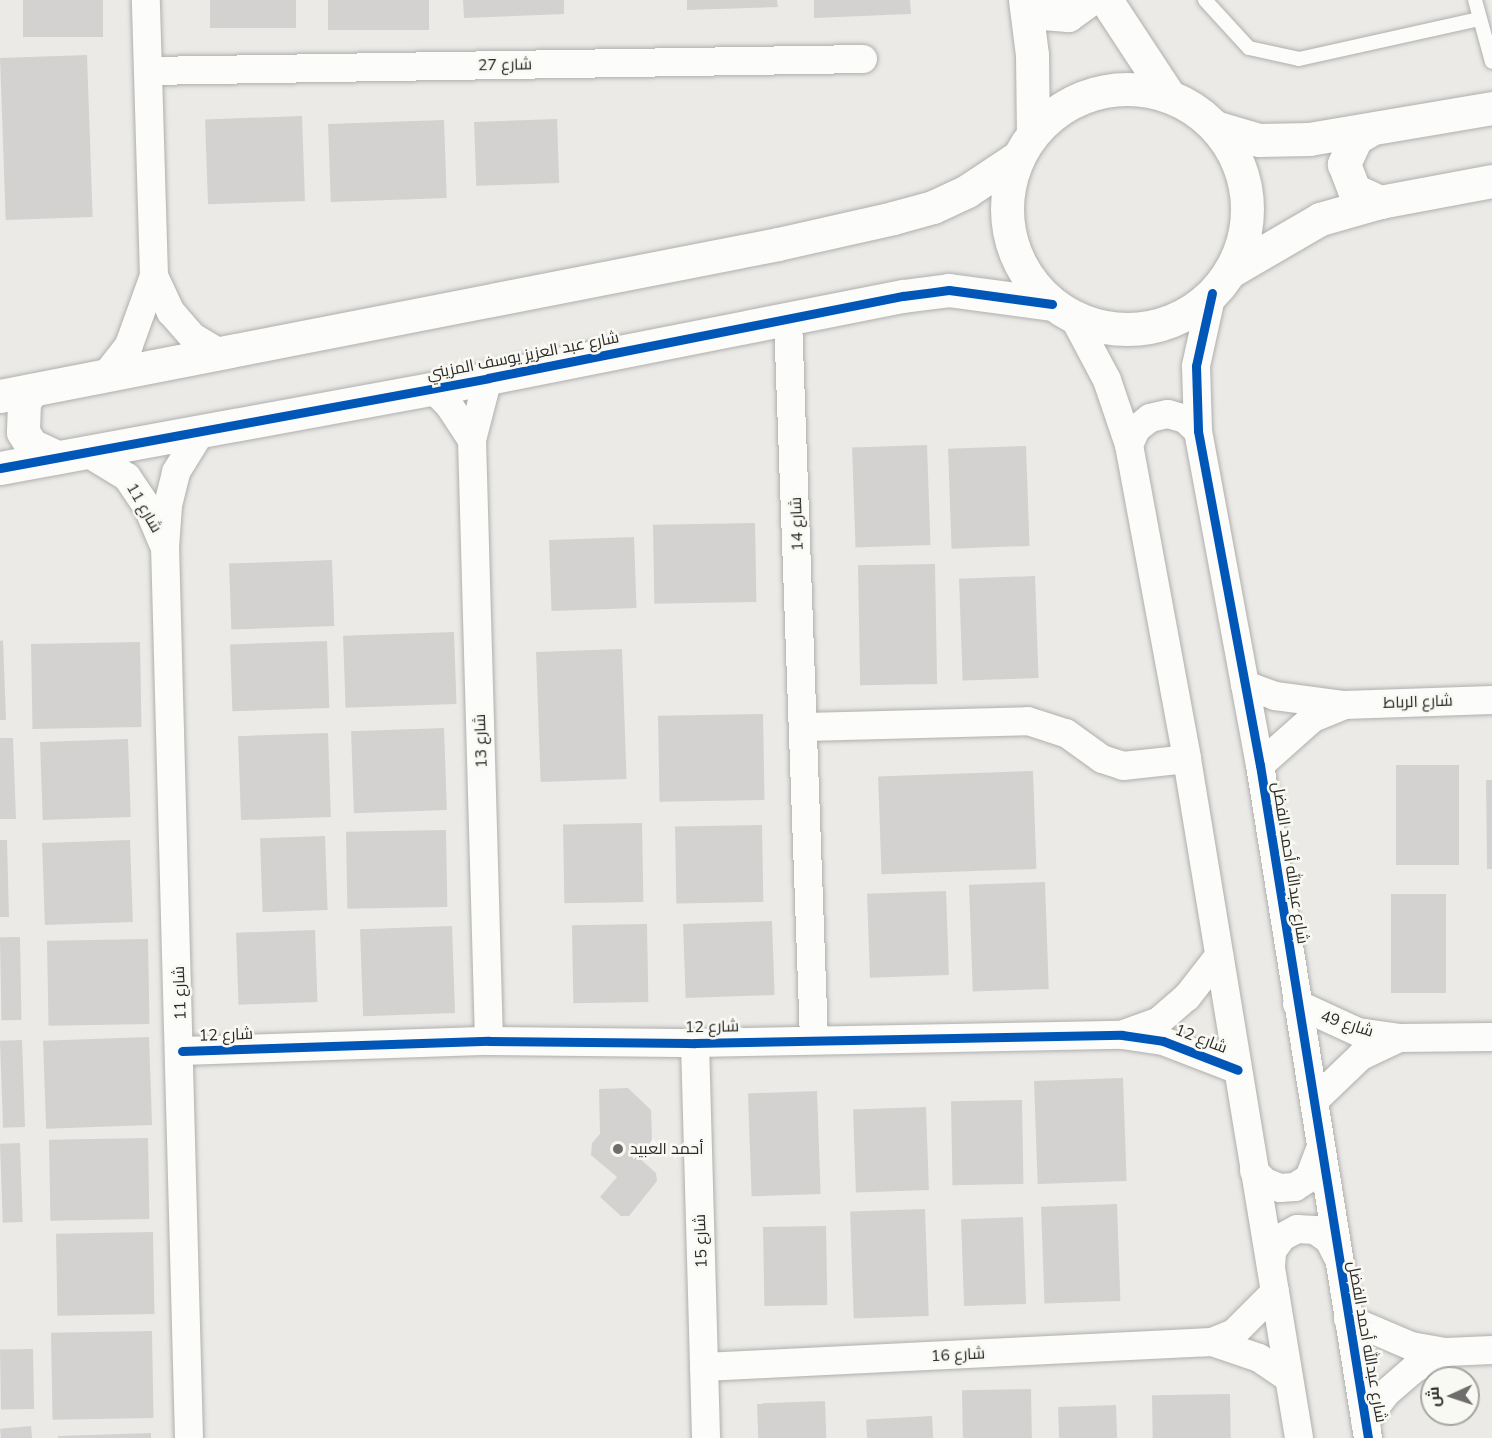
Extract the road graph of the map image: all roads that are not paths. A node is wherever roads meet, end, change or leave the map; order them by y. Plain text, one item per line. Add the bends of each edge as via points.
1 (146, 0) edge
2 (1026, 0) edge
3 (1089, 0) edge
4 (1106, 0) edge
5 (1205, 0) edge
6 (1475, 0) edge
7 (1480, 19) junction
8 (863, 59) dead end
9 (1492, 62) edge
10 (147, 71) junction
11 (1169, 96) junction
12 (1492, 108) edge
13 (1215, 127) junction
14 (1368, 131) junction
15 (1026, 145) junction
16 (1483, 189) edge
17 (1380, 202) junction
18 (154, 276) junction
19 (1221, 283) junction
20 (1063, 310) junction
21 (788, 320) junction
22 (220, 353) junction
23 (105, 376) junction
24 (488, 378) junction
25 (433, 389) junction
26 (32, 390) junction
27 (0, 396) edge
28 (202, 430) junction
29 (1198, 431) junction
30 (472, 440) junction
31 (1129, 445) junction
32 (71, 455) junction
33 (0, 468) edge
34 (165, 548) junction
35 (1245, 684) junction
36 (1492, 700) edge
37 (1344, 705) junction
38 (806, 727) junction
39 (1187, 759) junction
40 (1260, 765) junction
41 (1219, 956) junction
42 (1297, 1004) junction
43 (1122, 1035) junction
44 (1492, 1037) edge
45 (1399, 1038) junction
46 (814, 1039) junction
47 (489, 1041) junction
48 (695, 1044) junction
49 (182, 1051) junction
50 (1238, 1070) junction
51 (1314, 1101) junction
52 (1320, 1149) junction
53 (1254, 1171) junction
54 (1337, 1256) junction
55 (1273, 1280) junction
56 (1348, 1319) junction
57 (1212, 1342) junction
58 (1492, 1350) edge
59 (1446, 1352) junction
60 (704, 1367) junction
61 (1289, 1378) junction
62 (1366, 1429) edge
63 (189, 1438) edge
64 (706, 1438) edge
65 (1299, 1438) edge

1 - 10 street
2 - 3 street via 1043,13 1068,15
2 - 15 street via 1032,55
4 - 11 street
5 - 7 lane via 1249,48 1299,59
6 - 7 lane
7 - 9 lane
8 - 10 street, شارع 27
10 - 18 street
11 - 13 street via 1194,109
11 - 15 street via 1140,89 1110,89 1081,97 1055,112
12 - 14 street
13 - 14 street via 1259,140 1309,139
13 - 19 street via 1238,164 1247,205 1241,248
14 - 17 street via 1348,150 1346,178 1354,190
15 - 20 street via 1007,196 1010,236 1025,274
15 - 22 street via 968,190 933,207 893,218
16 - 17 street
17 - 19 street via 1320,219 1276,241
18 - 22 street via 171,312 193,337
18 - 23 street via 129,345
19 - 20 street, شارع عبد العزيز يوسف المزيني via 1191,311 1161,325 1128,330 1095,325
19 - 29 street, شارع عبدالله أحمد الفضل via 1196,366
20 - 21 street, شارع عبد العزيز يوسف المزيني via 949,290
20 - 31 street via 1107,380
21 - 24 street, شارع عبد العزيز يوسف المزيني
21 - 38 street, شارع 14
22 - 23 street
23 - 26 street
24 - 25 street, شارع عبد العزيز يوسف المزيني
24 - 30 street, شارع 13
25 - 28 street, شارع عبد العزيز يوسف المزيني
25 - 30 street
26 - 27 street
26 - 32 street via 24,402 23,432 31,445
28 - 32 street, شارع عبد العزيز يوسف المزيني
28 - 34 street, شارع 11 via 176,472 168,505
29 - 31 street via 1185,419 1168,414 1150,418 1136,429
29 - 35 street, شارع عبدالله أحمد الفضل
30 - 47 street, شارع 13
31 - 39 street
32 - 33 street, شارع عبد العزيز يوسف المزيني
32 - 34 street, شارع 11 via 127,477 148,508
34 - 49 street, شارع 11
35 - 37 street, شارع الرباط via 1275,696
35 - 40 street, شارع عبدالله أحمد الفضل
36 - 37 street, شارع الرباط
37 - 40 street, شارع الرباط via 1313,718
38 - 39 street via 1028,721 1066,733 1102,759 1123,766
38 - 46 street, شارع 14
39 - 41 street
40 - 42 street, شارع عبدالله أحمد الفضل
41 - 43 street, شارع 12 via 1187,997 1159,1021
41 - 50 street
42 - 45 street, شارع 49 via 1358,1032
42 - 51 street, شارع عبدالله أحمد الفضل
43 - 46 street, شارع 12
43 - 50 street, شارع 12 via 1163,1041
44 - 45 street, شارع 49
45 - 51 street, شارع 49 via 1361,1056
46 - 48 street, شارع 12
47 - 48 street, شارع 12
47 - 49 street, شارع 12
48 - 60 street, شارع 15
49 - 63 street, شارع 11
50 - 53 street
51 - 52 street, شارع عبدالله أحمد الفضل
52 - 53 street via 1309,1178 1295,1187 1272,1185
52 - 54 street, شارع عبدالله أحمد الفضل
53 - 55 street
54 - 55 street via 1329,1240 1315,1230 1298,1229 1282,1237 1272,1251
54 - 56 street, شارع عبدالله أحمد الفضل
55 - 57 street, شارع 16 via 1234,1333
55 - 61 street
56 - 59 street via 1411,1346
56 - 62 street, شارع عبدالله أحمد الفضل
57 - 60 street, شارع 16
57 - 61 street, شارع 16 via 1259,1358
58 - 59 street
59 - 62 street via 1414,1369 1385,1394
60 - 64 street, شارع 15
61 - 65 street

